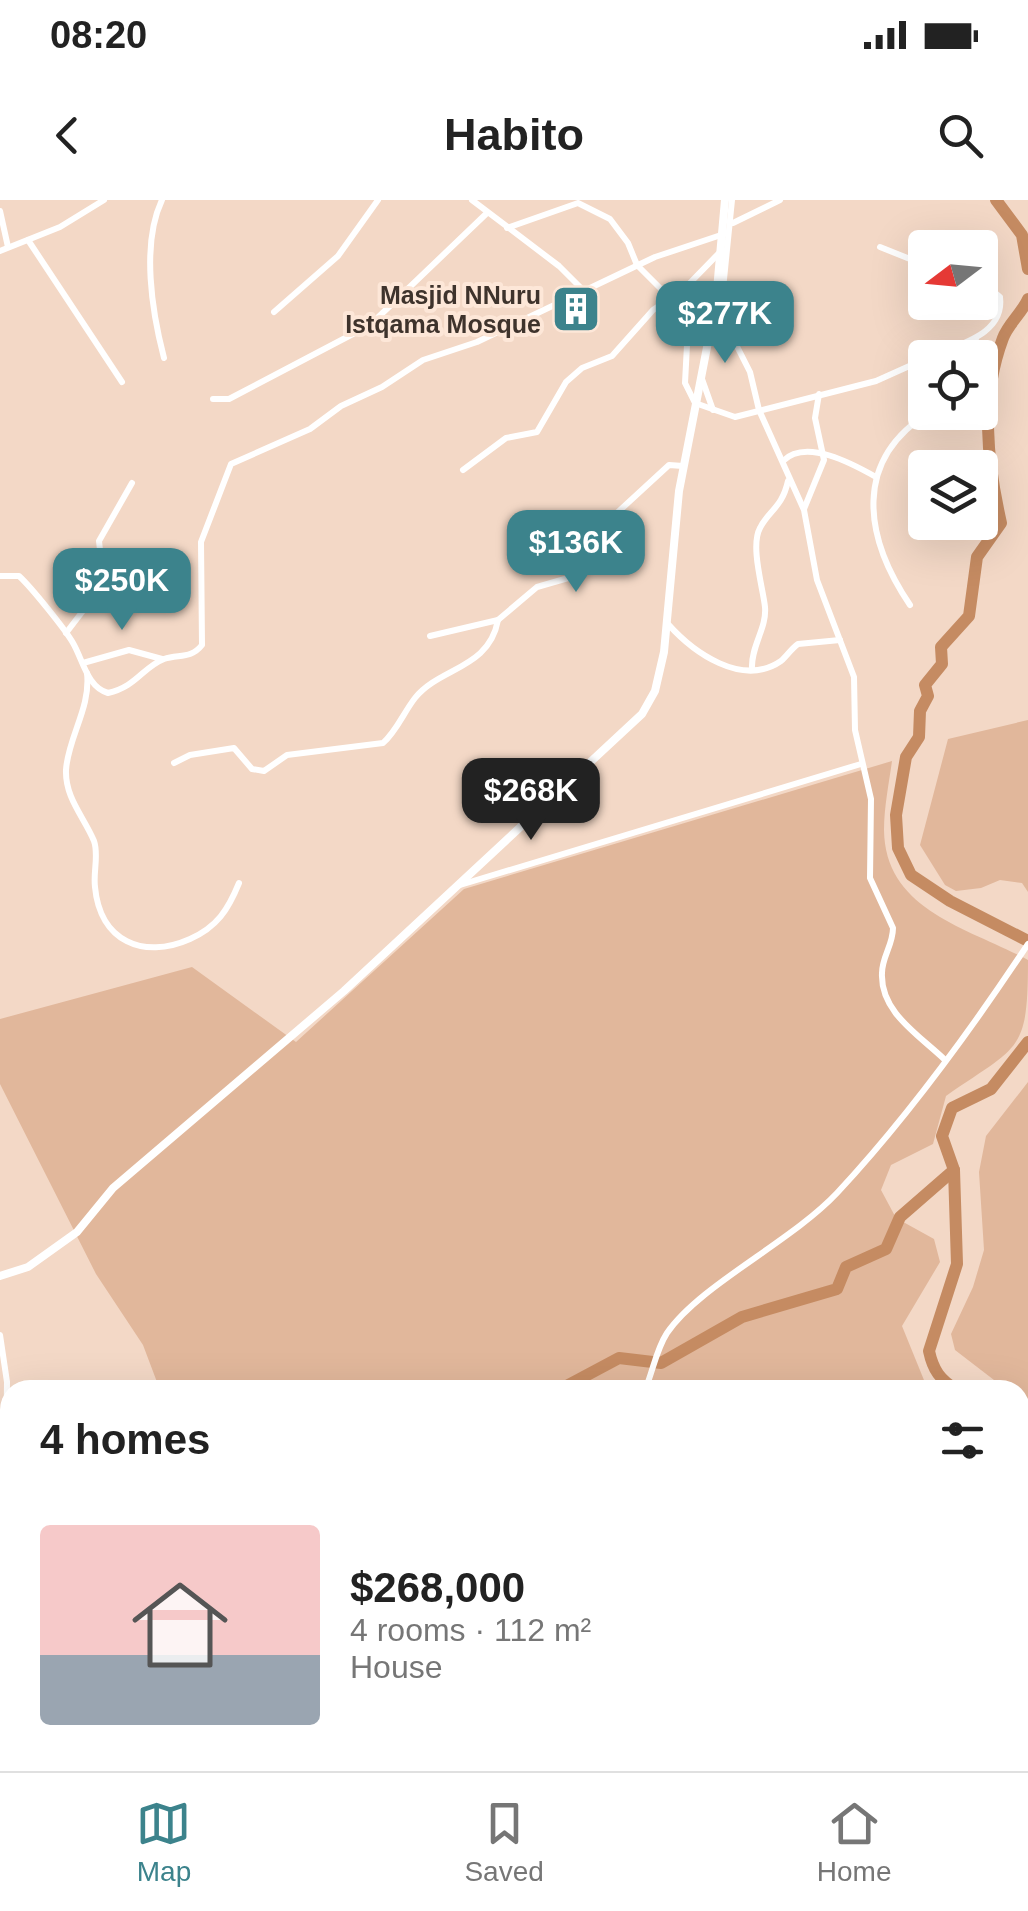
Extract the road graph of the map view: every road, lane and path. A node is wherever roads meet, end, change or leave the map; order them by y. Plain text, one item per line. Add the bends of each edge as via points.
1 (104, 200) edge
2 (162, 200) edge
3 (378, 200) edge
4 (472, 200) edge
5 (729, 200) edge
6 (780, 200) edge
7 (585, 202) edge
8 (0, 211) edge
9 (487, 213) junction
10 (732, 224) junction
11 (507, 228) junction
12 (725, 234) junction
13 (28, 240) junction
14 (880, 247) dead end
15 (4, 249) edge
16 (723, 249) junction
17 (908, 258) edge
18 (637, 265) junction
19 (585, 292) junction
20 (670, 298) junction
21 (274, 312) dead end
22 (720, 314) junction
23 (994, 320) edge
24 (976, 338) joint
25 (971, 340) edge
26 (164, 358) dead end
27 (908, 366) edge
28 (122, 382) dead end
29 (819, 394) junction
30 (213, 399) dead end
31 (696, 403) junction
32 (759, 410) junction
33 (713, 411) junction
34 (908, 429) edge
35 (824, 454) junction
36 (782, 462) junction
37 (683, 466) junction
38 (463, 470) dead end
39 (876, 477) junction
40 (788, 480) junction
41 (132, 483) dead end
42 (804, 510) junction
43 (0, 576) edge
44 (910, 604) dead end
45 (498, 620) junction
46 (668, 624) junction
47 (66, 633) junction
48 (430, 636) dead end
49 (840, 640) junction
50 (163, 660) junction
51 (82, 664) junction
52 (752, 668) junction
53 (87, 672) junction
54 (174, 764) dead end
55 (861, 764) junction
56 (239, 883) dead end
57 (456, 887) junction
58 (1028, 944) edge
59 (944, 1059) junction
60 (0, 1276) edge
61 (0, 1335) edge
62 (4, 1380) edge
63 (649, 1380) edge

1 - 13 street
2 - 26 street via 152,244
3 - 21 street via 338,256
4 - 9 street
5 - 10 street
5 - 12 street
6 - 10 street
7 - 11 street
7 - 18 street via 610,219
8 - 15 street
9 - 11 street
9 - 30 street via 363,330 228,399
10 - 22 street
11 - 19 street
12 - 16 street
12 - 18 street
13 - 15 street
13 - 28 street
14 - 17 street
16 - 20 street
16 - 31 street
18 - 19 street
18 - 20 street
19 - 50 street via 423,360 310,429 231,464 200,542 202,645
20 - 31 street via 687,345 685,382
20 - 38 street via 612,356 566,382 537,432 506,438
22 - 32 street via 750,372
22 - 33 street via 702,380
23 - 24 street
24 - 25 street
27 - 29 street
29 - 32 street
29 - 35 street
31 - 33 street
31 - 37 street
32 - 33 street via 735,417
32 - 36 street
34 - 39 street via 890,443
35 - 36 street via 799,452
35 - 39 street
35 - 42 street
36 - 40 street
37 - 45 street via 669,465 616,511 582,574 536,587
37 - 46 street
39 - 44 street via 883,554
40 - 42 street
40 - 52 street via 782,501 758,531 765,616
41 - 47 street via 99,541 102,568 89,603
42 - 49 street via 813,566
43 - 47 street via 19,576
45 - 48 street
45 - 54 street via 491,642 418,694 383,743 287,756 264,771 252,769 234,748
46 - 52 street via 706,659
46 - 57 street via 660,673 642,714
47 - 51 street
49 - 52 street via 798,644 780,661
49 - 55 street via 854,677
50 - 51 street via 129,650
50 - 53 street via 130,686 108,693
51 - 53 street
53 - 56 street via 66,776 96,846 96,899 105,918 130,945 169,946 217,922
55 - 57 street
55 - 59 street via 871,799 870,878 893,928 882,970 884,992 897,1016
57 - 60 street via 121,1180 77,1232 28,1266
58 - 59 street
59 - 63 street via 837,1193 666,1334
61 - 62 street

